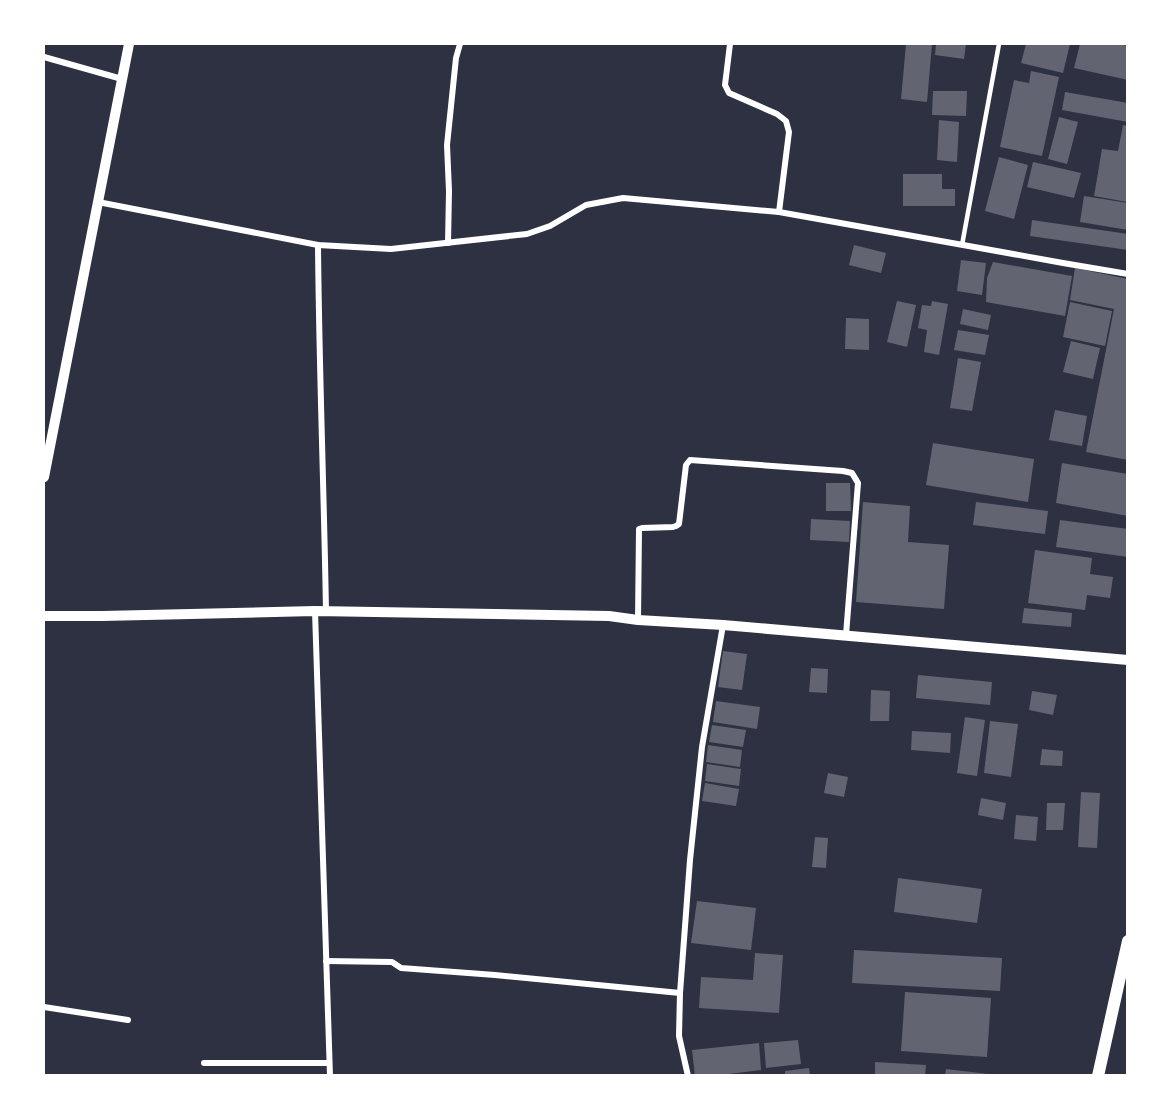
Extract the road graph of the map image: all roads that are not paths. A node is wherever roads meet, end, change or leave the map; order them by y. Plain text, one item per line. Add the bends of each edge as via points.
1 (129, 44) edge
2 (460, 44) edge
3 (730, 44) edge
4 (999, 44) edge
5 (44, 57) edge
6 (122, 79) junction
7 (97, 202) junction
8 (779, 212) junction
9 (448, 243) junction
10 (318, 245) junction
11 (962, 245) junction
12 (1128, 274) edge
13 (44, 477) edge
14 (315, 611) junction
15 (327, 612) junction
16 (44, 616) edge
17 (638, 620) junction
18 (723, 625) junction
19 (846, 635) junction
20 (1128, 660) edge
21 (1128, 941) edge
22 (326, 961) junction
23 (680, 993) junction
24 (44, 1007) edge
25 (128, 1020) dead end
26 (204, 1063) dead end
27 (329, 1063) junction
28 (330, 1076) edge
29 (688, 1076) edge
30 (1098, 1076) edge

1 - 6 street
2 - 9 street via 447,145
3 - 8 street via 725,85 729,93 786,121 789,132
4 - 11 lane
5 - 6 street
6 - 7 street
7 - 10 street
7 - 13 street
8 - 9 street via 623,198 586,205 527,234
8 - 11 street
9 - 10 street via 391,249
10 - 15 street
11 - 12 street
14 - 15 street
14 - 16 street
14 - 22 street
15 - 17 street via 609,616
17 - 18 street
17 - 19 street via 639,529 679,524 686,465 690,460 745,463 843,471 852,473 858,483
18 - 19 street
18 - 23 street via 701,758
19 - 20 street
21 - 30 main road
22 - 23 street via 392,962 401,968
22 - 27 street
23 - 29 street via 679,1036
24 - 25 street
26 - 27 street
27 - 28 street

